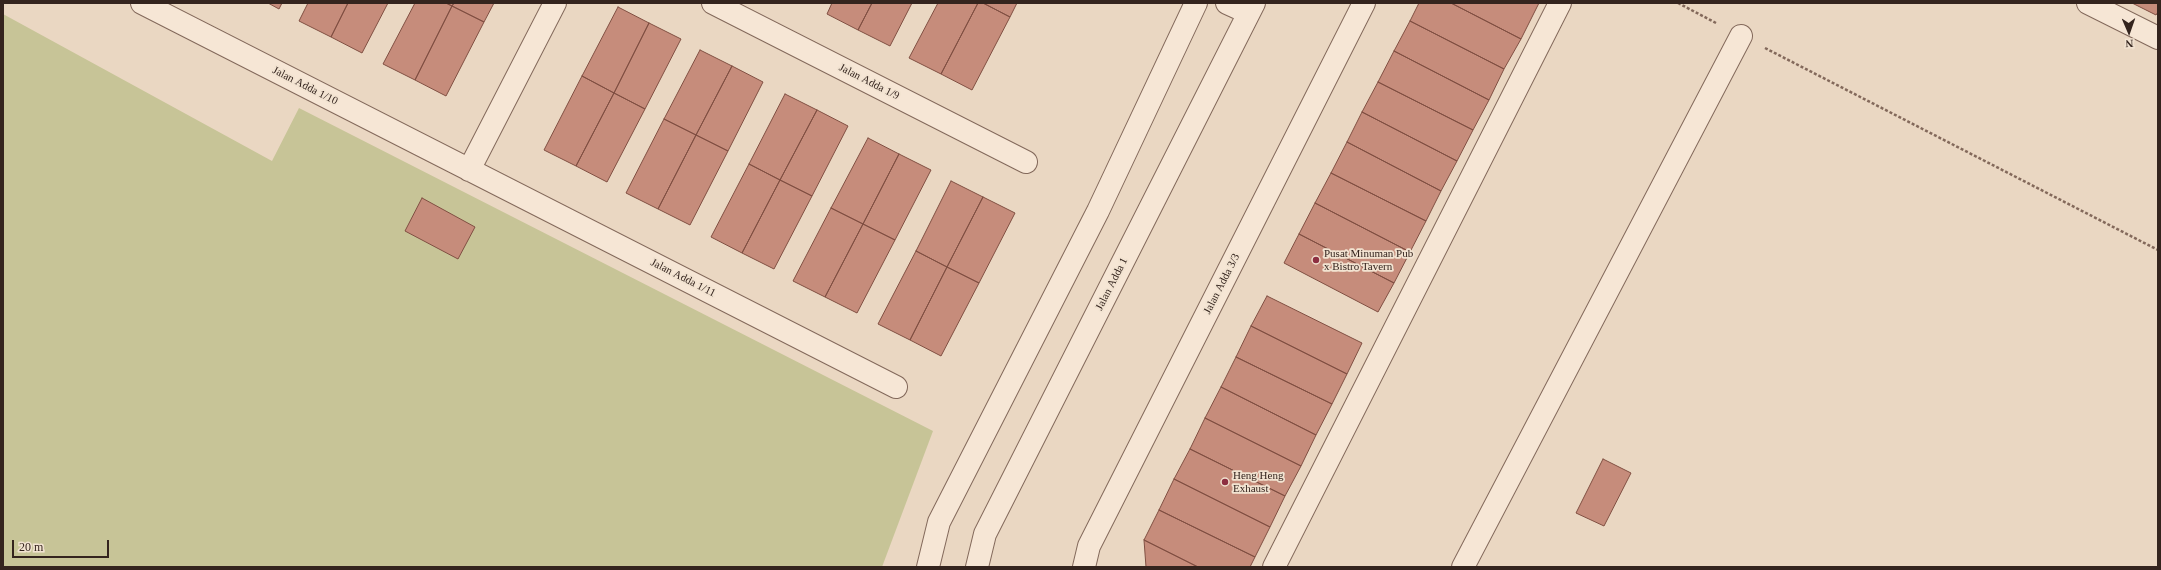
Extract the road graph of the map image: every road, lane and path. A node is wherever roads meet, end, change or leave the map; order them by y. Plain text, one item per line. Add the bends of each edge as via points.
1 (142, 3) edge
2 (555, 3) edge
3 (713, 3) edge
4 (1196, 3) edge
5 (1227, 3) edge
6 (1364, 3) edge
7 (1560, 3) edge
8 (1678, 3) edge
9 (2088, 3) edge
10 (1251, 8) edge
11 (1741, 36) junction
12 (2158, 38) edge
13 (1026, 162) dead end
14 (469, 170) junction
15 (2158, 250) edge
16 (896, 387) dead end
17 (928, 567) edge
18 (977, 567) edge
19 (1084, 567) edge
20 (1274, 567) edge
21 (1463, 567) edge

1 - 14 street, Jalan Adda 1/10
2 - 14 street
3 - 13 street, Jalan Adda 1/9
4 - 17 street via 1098,211 939,522
5 - 10 street
6 - 19 street, Jalan Adda 3/3 via 1089,546
7 - 20 street
8 - 11 path
9 - 12 street
10 - 18 street, Jalan Adda 1 via 985,534
11 - 15 path
11 - 21 street
14 - 16 street, Jalan Adda 1/11

